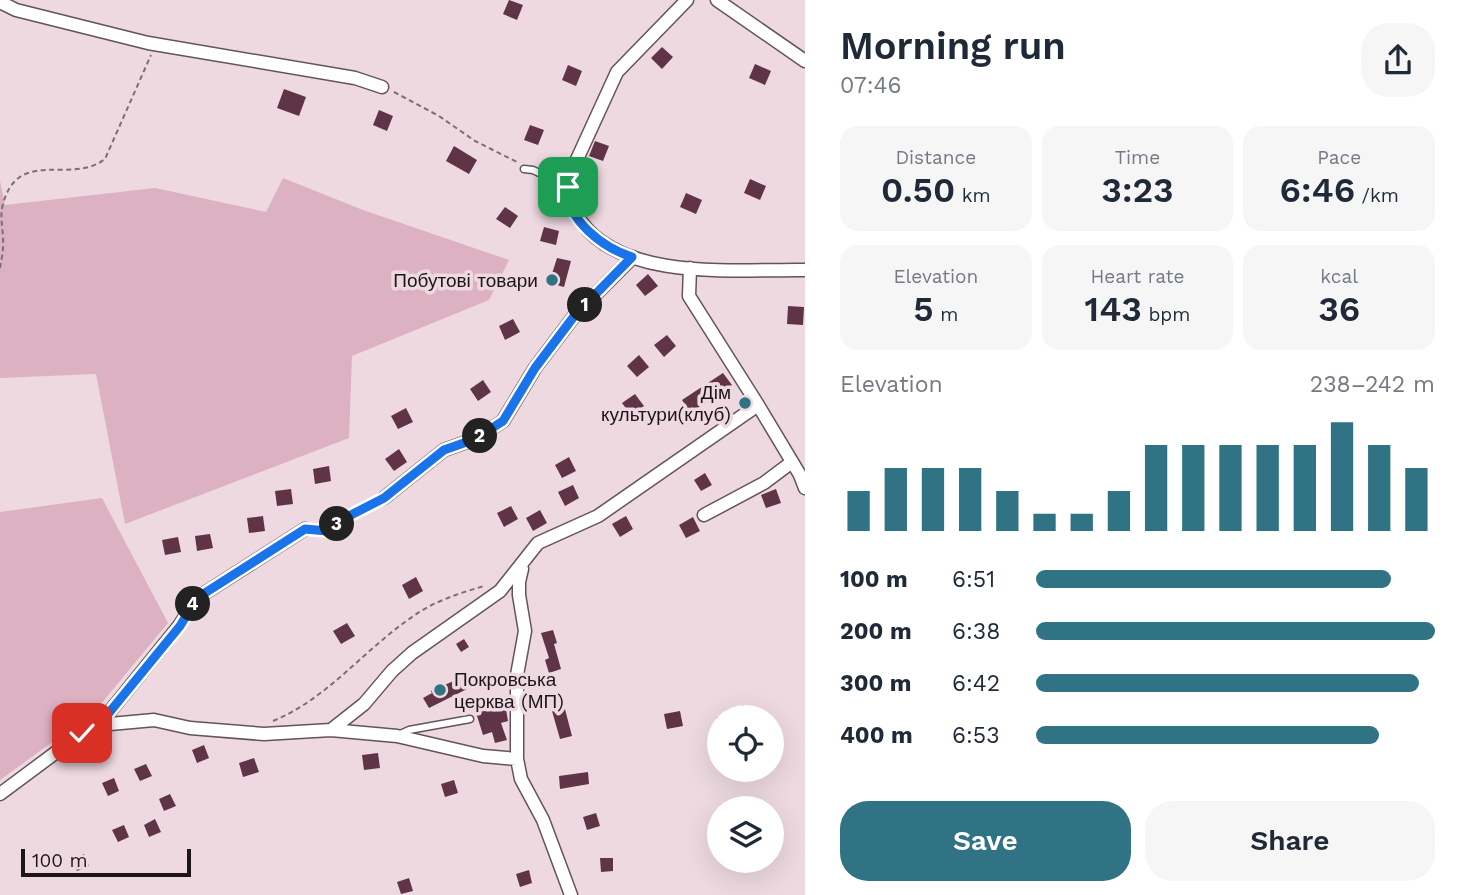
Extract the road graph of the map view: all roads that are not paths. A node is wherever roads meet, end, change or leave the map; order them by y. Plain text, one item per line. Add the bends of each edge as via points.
1 (687, 0) edge
2 (717, 0) edge
3 (0, 2) edge
4 (805, 61) edge
5 (382, 87) road end
6 (524, 170) road end
7 (568, 187) junction
8 (632, 257) junction
9 (690, 268) junction
10 (805, 270) edge
11 (758, 405) junction
12 (792, 462) junction
13 (805, 488) edge
14 (384, 498) road end
15 (704, 515) dead end
16 (305, 529) road end
17 (523, 563) junction
18 (470, 719) dead end
19 (99, 725) junction
20 (331, 730) junction
21 (397, 736) junction
22 (517, 759) junction
23 (0, 794) edge
24 (570, 895) edge

1 - 7 street via 617,72
2 - 4 street
3 - 5 street via 16,10 155,44 355,78
6 - 7 lane
7 - 8 street via 574,213 587,229
8 - 9 street
8 - 14 street via 575,315 528,377 503,421 475,439 444,450
9 - 10 street
9 - 11 street via 689,296
11 - 12 street
11 - 17 street via 598,516 538,543
12 - 13 street
12 - 15 street via 764,483
16 - 19 street via 197,598 180,626
17 - 20 street via 500,591 412,653 364,704
17 - 22 street via 519,582 525,631 517,675
18 - 21 lane
19 - 20 street via 153,720 264,734
19 - 23 street
20 - 21 street
21 - 22 street
22 - 24 street via 521,779 543,820

